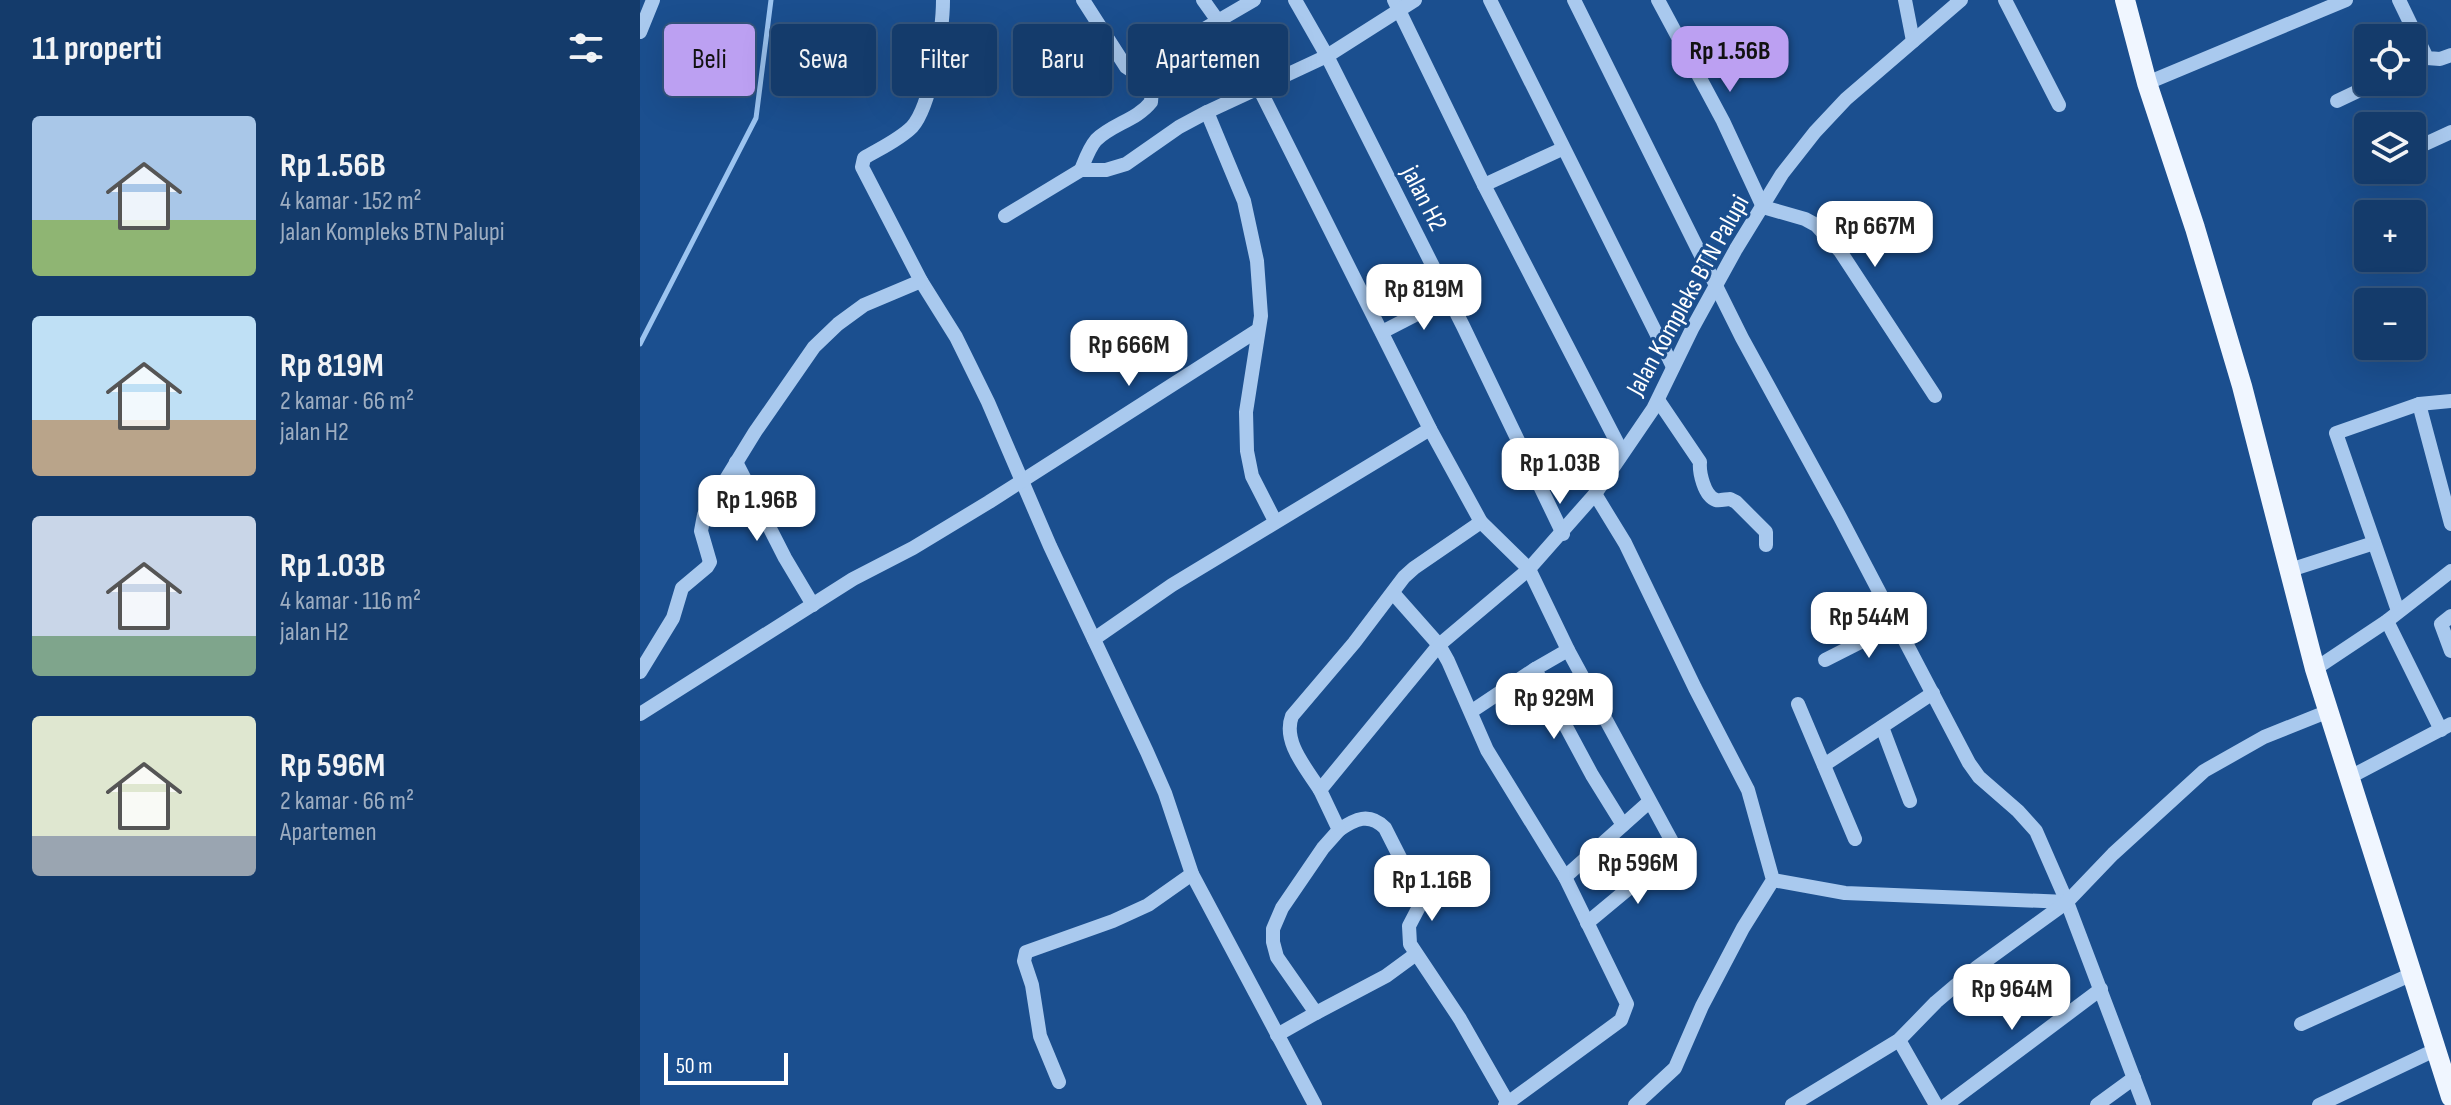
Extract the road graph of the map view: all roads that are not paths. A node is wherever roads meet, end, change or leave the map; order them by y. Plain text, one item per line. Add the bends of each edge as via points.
1 (653, 0) edge
2 (943, 0) edge
3 (1083, 0) edge
4 (1203, 0) edge
5 (1254, 0) edge
6 (1295, 0) edge
7 (1415, 0) edge
8 (1490, 0) edge
9 (1574, 0) edge
10 (1658, 0) edge
11 (1905, 0) edge
12 (1961, 0) edge
13 (2005, 0) edge
14 (2125, 0) edge
15 (2346, 0) edge
16 (2399, 0) edge
17 (1397, 5) edge
18 (1218, 21) junction
19 (1213, 24) edge
20 (640, 32) edge
21 (1913, 41) junction
22 (2451, 55) edge
23 (1327, 56) junction
24 (2427, 58) joint
25 (1128, 70) edge
26 (1288, 76) edge
27 (2147, 83) junction
28 (2354, 93) edge
29 (1151, 96) edge
30 (1246, 96) edge
31 (1263, 96) edge
32 (2337, 101) dead end
33 (2059, 105) dead end
34 (1207, 112) junction
35 (2451, 132) edge
36 (2426, 144) edge
37 (1562, 149) junction
38 (1081, 170) junction
39 (1484, 185) junction
40 (1763, 207) junction
41 (1005, 216) dead end
42 (921, 281) junction
43 (1715, 286) junction
44 (1448, 298) junction
45 (1258, 330) junction
46 (1382, 332) junction
47 (1673, 367) junction
48 (1935, 396) dead end
49 (1658, 400) junction
50 (2451, 401) edge
51 (2419, 404) junction
52 (1430, 429) junction
53 (1622, 452) junction
54 (736, 462) junction
55 (1022, 480) junction
56 (1595, 494) junction
57 (1275, 521) junction
58 (1481, 522) junction
59 (2451, 524) edge
60 (1563, 534) junction
61 (2374, 543) junction
62 (1766, 545) dead end
63 (1529, 569) junction
64 (2290, 570) junction
65 (2451, 571) edge
66 (1393, 593) junction
67 (813, 605) junction
68 (2392, 616) junction
69 (2451, 616) edge
70 (1896, 624) junction
71 (1094, 639) junction
72 (1439, 645) junction
73 (1568, 650) junction
74 (2451, 651) edge
75 (1825, 660) dead end
76 (1535, 669) junction
77 (2315, 669) junction
78 (640, 672) edge
79 (1933, 693) junction
80 (1798, 704) dead end
81 (1472, 711) junction
82 (2329, 711) junction
83 (640, 714) edge
84 (1882, 727) junction
85 (2446, 727) edge
86 (1824, 765) junction
87 (2350, 777) junction
88 (1320, 790) junction
89 (1910, 801) dead end
90 (1649, 802) junction
91 (1623, 825) junction
92 (1339, 830) junction
93 (1855, 839) dead end
94 (1483, 867) dead end
95 (1192, 874) junction
96 (1565, 877) junction
97 (1773, 880) junction
98 (1422, 901) junction
99 (2067, 902) junction
100 (1587, 923) junction
101 (1416, 954) junction
102 (2410, 975) junction
103 (2101, 989) junction
104 (1316, 1013) junction
105 (2301, 1024) dead end
106 (1277, 1035) junction
107 (1899, 1040) junction
108 (2435, 1050) junction
109 (2134, 1078) junction
110 (1059, 1082) dead end
111 (2451, 1097) edge
112 (1507, 1104) edge
113 (1315, 1105) edge
114 (1635, 1105) edge
115 (1792, 1105) edge
116 (1936, 1105) edge
117 (1946, 1105) edge
118 (2097, 1105) edge
119 (2144, 1105) edge
120 (2319, 1105) edge

1 - 20 street
2 - 42 street via 940,41 919,116 905,133 861,163
3 - 25 street
4 - 18 street
5 - 18 street
6 - 23 street, jalan H2
7 - 17 street
8 - 37 street
9 - 43 street
10 - 40 street
11 - 21 street
12 - 21 street, Jalan Kompleks BTN Palupi
13 - 33 street
14 - 27 main road
15 - 27 street
16 - 24 street
17 - 23 street
17 - 39 street
18 - 19 street
21 - 40 street, Jalan Kompleks BTN Palupi via 1815,132
22 - 24 street
23 - 26 street
23 - 44 street, jalan H2
27 - 64 main road via 2229,343
28 - 32 street
29 - 38 street via 1144,110 1093,143
30 - 34 street
31 - 46 street
34 - 38 street via 1126,164
34 - 45 street via 1251,224 1260,292
35 - 36 street
37 - 39 street
37 - 47 street
38 - 41 street
39 - 53 street
40 - 43 street, Jalan Kompleks BTN Palupi
40 - 48 street via 1816,225 1840,251
42 - 54 street via 864,305 814,347
42 - 55 street via 956,337
43 - 47 street, Jalan Kompleks BTN Palupi
43 - 70 street
44 - 46 street
44 - 60 street, jalan H2
45 - 55 street
45 - 57 street via 1246,412 1247,451 1252,476
46 - 52 street
47 - 49 street, Jalan Kompleks BTN Palupi
49 - 53 street, Jalan Kompleks BTN Palupi
49 - 62 street via 1700,462 1699,474 1712,498 1736,502 1766,532
50 - 51 street
51 - 59 street
51 - 61 street via 2336,433
52 - 57 street
52 - 58 street
53 - 56 street, Jalan Kompleks BTN Palupi
54 - 67 street
54 - 78 street via 701,523 710,562 682,588 673,618
55 - 67 street
55 - 71 street
56 - 60 street, Jalan Kompleks BTN Palupi
56 - 97 street via 1625,543 1748,790
57 - 71 street
58 - 63 street
58 - 66 street via 1414,568
60 - 63 street, Jalan Kompleks BTN Palupi
61 - 64 street
61 - 68 street
63 - 72 street, Jalan Kompleks BTN Palupi
63 - 73 street
64 - 77 main road
65 - 68 street
66 - 72 street
66 - 88 street via 1290,722 1298,755
67 - 83 street
68 - 77 street
68 - 85 street
69 - 74 street via 2441,624
70 - 75 street
70 - 79 street
71 - 95 street via 1165,793
72 - 81 street
72 - 88 street, Jalan Kompleks BTN Palupi
73 - 76 street
73 - 90 street
76 - 81 street
76 - 91 street
77 - 82 main road
79 - 84 street
79 - 99 street via 1979,777 2036,831
80 - 86 street
81 - 96 street via 1487,750
82 - 87 main road
82 - 99 street via 2264,737 2204,771
84 - 86 street
84 - 89 street
85 - 87 street
86 - 93 street
87 - 102 main road
88 - 92 street
90 - 91 street
90 - 100 street via 1676,849
91 - 96 street
92 - 98 street via 1363,818 1381,824
92 - 104 street via 1282,908 1273,929 1277,957
94 - 98 street
95 - 106 street
95 - 110 street via 1148,905 1026,952 1040,1036
96 - 100 street
97 - 99 street via 1845,893
97 - 114 street via 1702,1006 1675,1068
98 - 101 street via 1408,932
99 - 103 street
99 - 107 street via 1976,968
100 - 112 street via 1624,995 1626,1012
101 - 104 street
101 - 112 street
102 - 105 street
102 - 108 main road
103 - 109 street
103 - 117 street
104 - 106 street
106 - 113 street
107 - 115 street
107 - 116 street
108 - 111 main road
108 - 120 street
109 - 118 street
109 - 119 street

